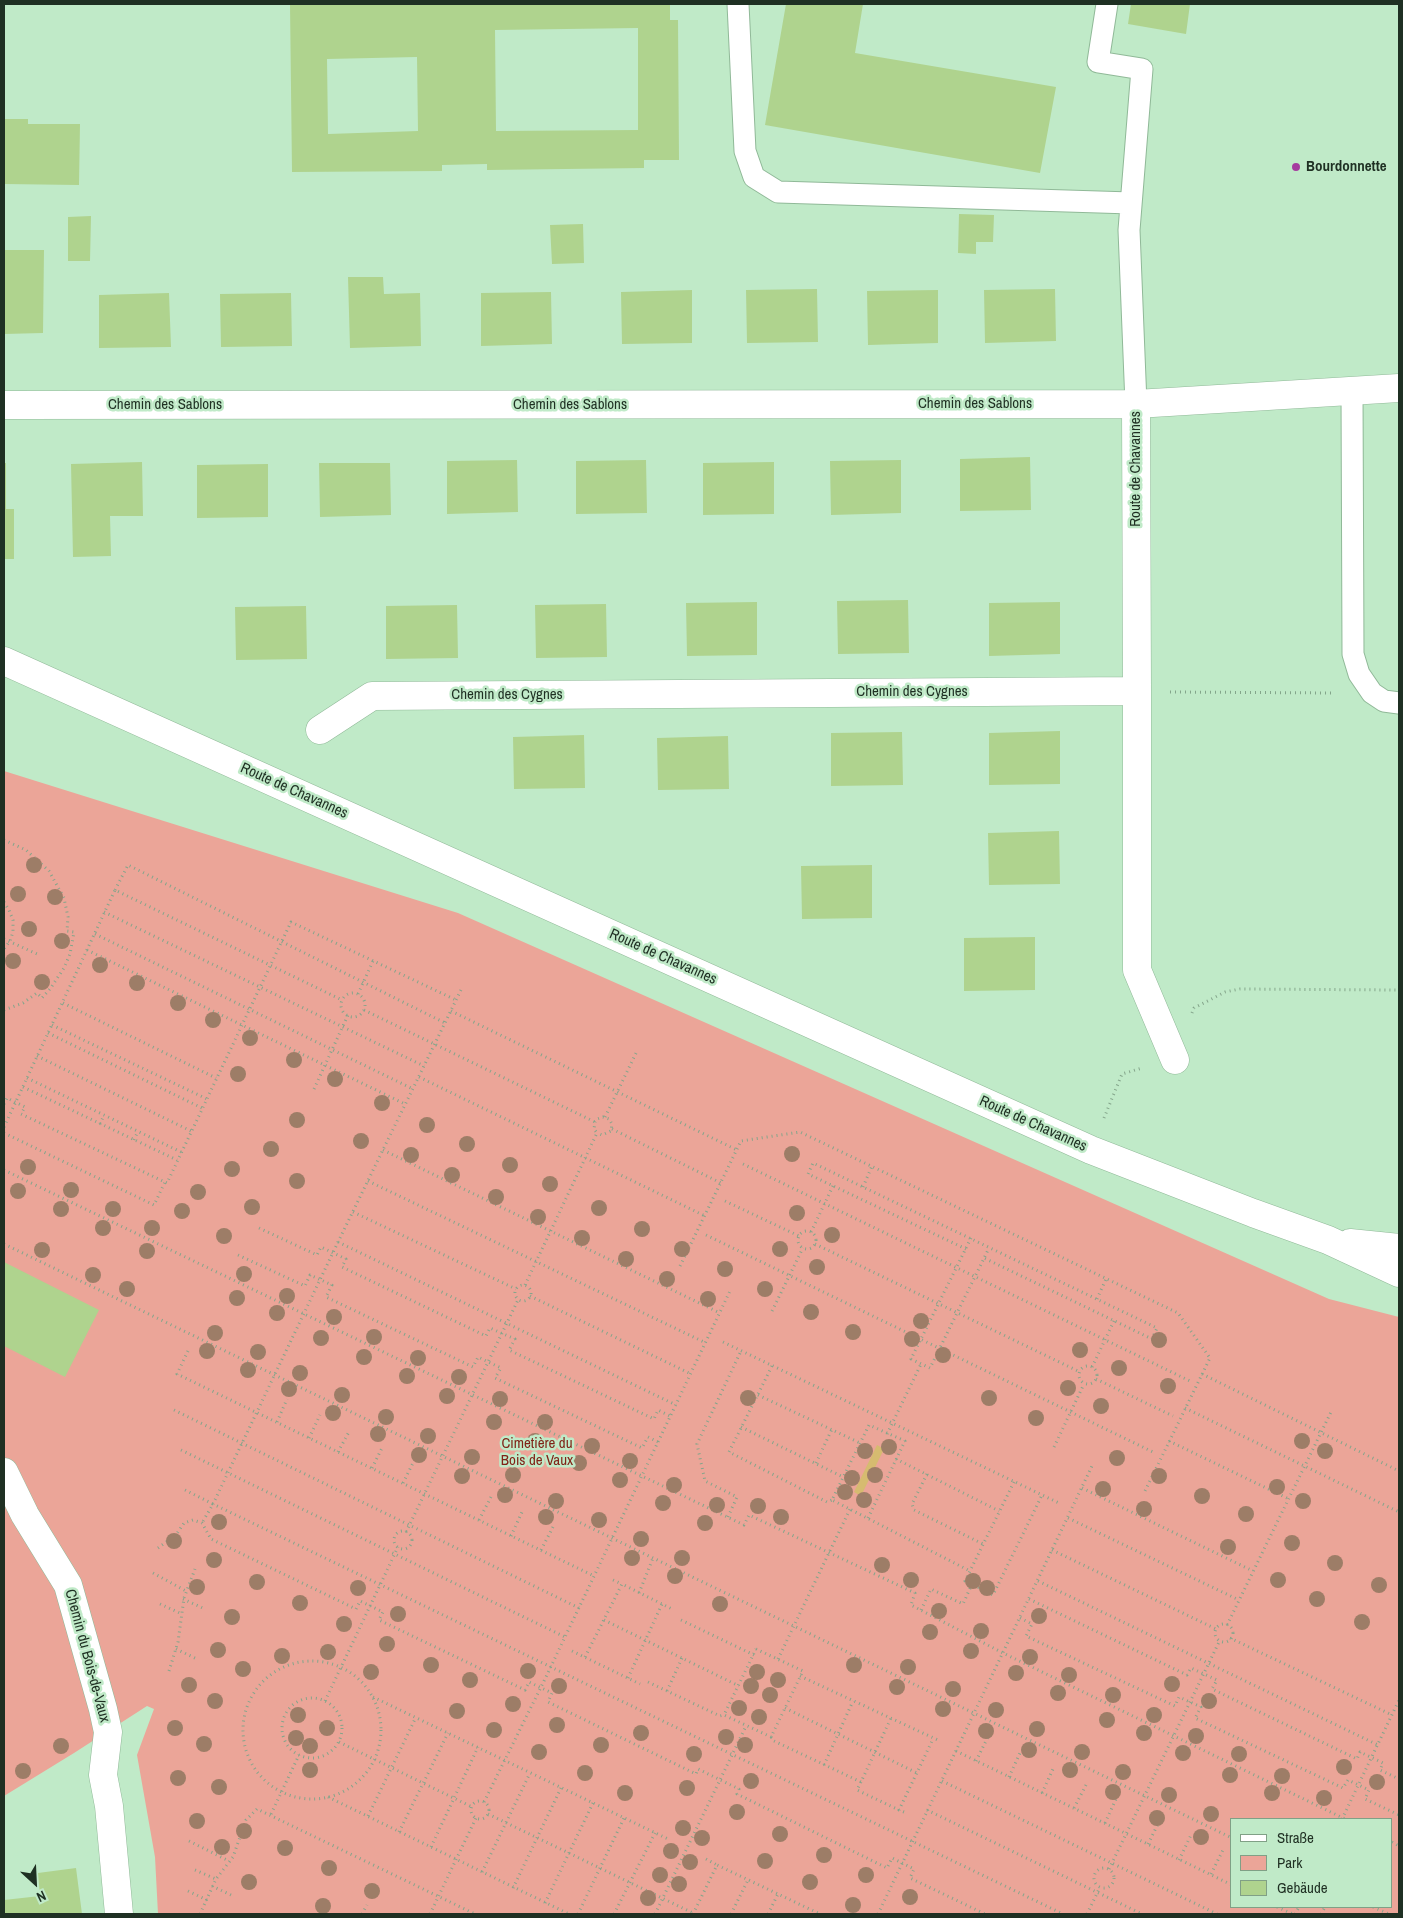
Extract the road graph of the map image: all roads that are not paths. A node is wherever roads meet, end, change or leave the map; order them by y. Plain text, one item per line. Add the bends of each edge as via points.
1 (738, 4) edge
2 (1107, 4) edge
3 (1131, 203) junction
4 (1399, 388) edge
5 (1352, 392) junction
6 (1136, 404) junction
7 (4, 405) edge
8 (4, 661) edge
9 (1137, 690) junction
10 (1399, 703) edge
11 (320, 730) dead end
12 (1175, 1060) road end
13 (1328, 1240) junction
14 (1399, 1248) edge
15 (1399, 1273) edge
16 (4, 1472) edge
17 (119, 1914) edge

1 - 3 lane via 745,151 754,177 778,192
2 - 3 lane via 1098,62 1142,69
3 - 6 lane via 1129,230
4 - 5 street, Route de Chavannes
5 - 6 street, Route de Chavannes
5 - 10 lane via 1354,654 1359,674 1372,693 1384,701
6 - 7 street, Chemin des Sablons
6 - 9 street, Route de Chavannes
8 - 13 street, Route de Chavannes via 1091,1150
9 - 11 street, Chemin des Cygnes via 372,696
9 - 12 street via 1137,970
13 - 14 street, Route de Chavannes
13 - 15 street, Route de Chavannes
16 - 17 street, Chemin du Bois-de-Vaux via 25,1515 68,1585 103,1709 108,1732 103,1775

